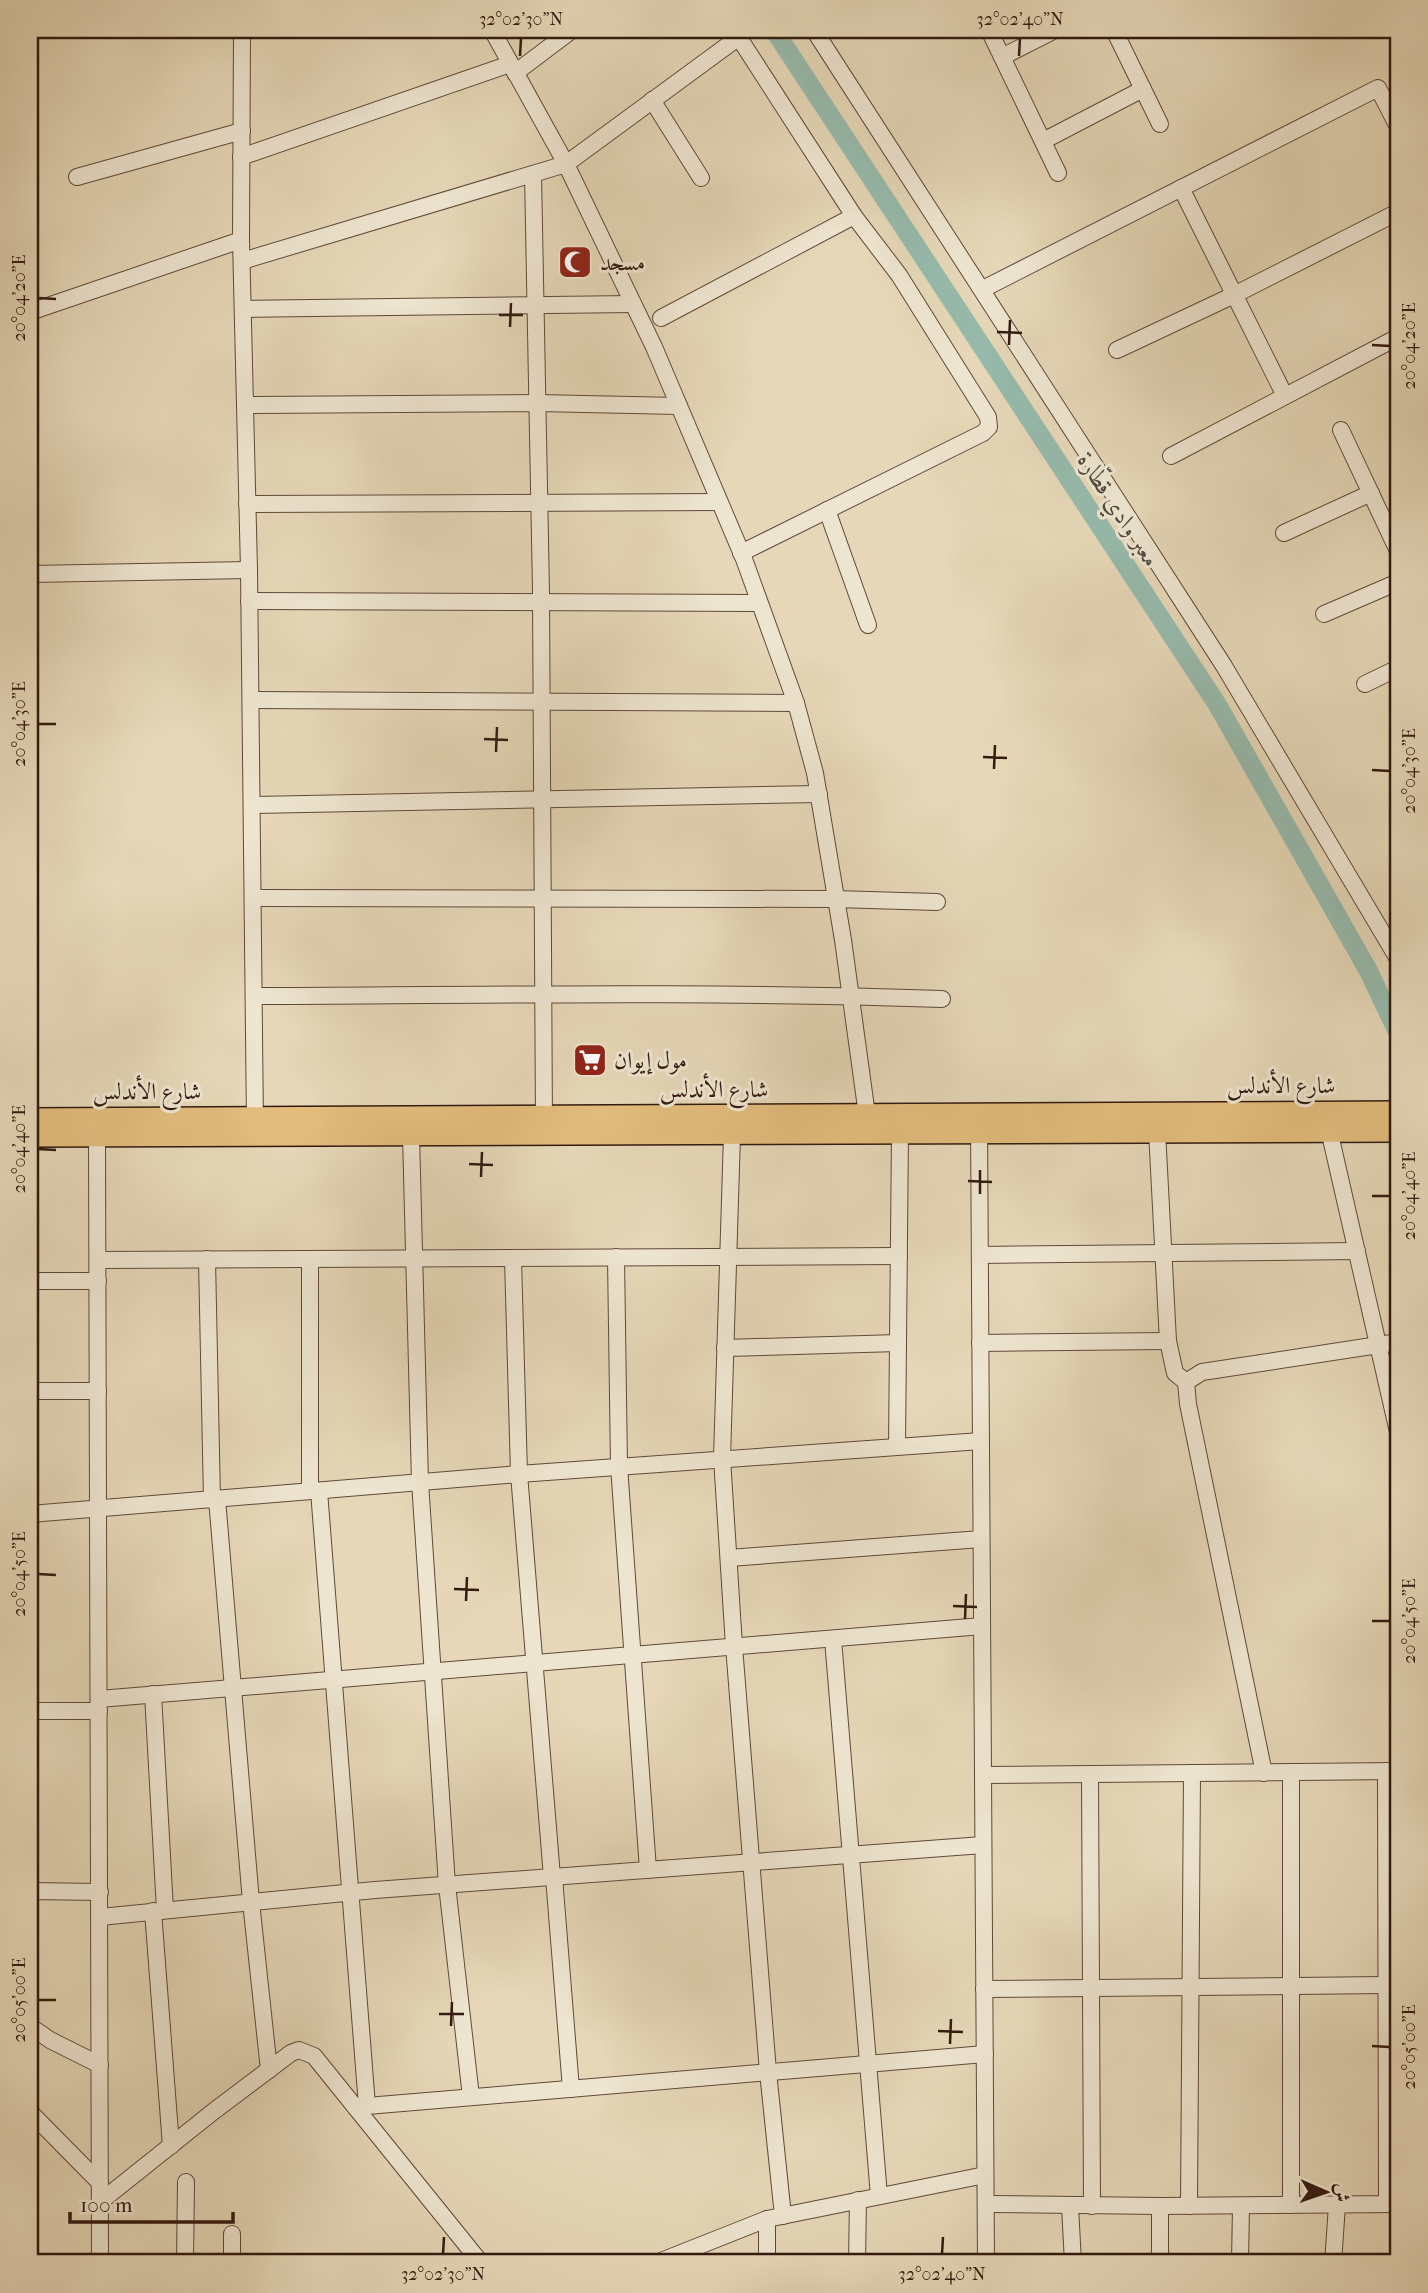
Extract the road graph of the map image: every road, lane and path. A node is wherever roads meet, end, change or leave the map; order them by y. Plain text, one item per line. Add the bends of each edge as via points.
1 (242, 30) edge
2 (492, 30) edge
3 (572, 30) edge
4 (814, 30) edge
5 (989, 30) edge
6 (1055, 30) edge
7 (1114, 30) edge
8 (736, 33) edge
9 (1002, 57) junction
10 (513, 68) junction
11 (1143, 89) junction
12 (652, 100) junction
13 (1160, 124) dead end
14 (1398, 127) edge
15 (242, 131) junction
16 (1043, 141) junction
17 (242, 157) junction
18 (565, 164) junction
19 (1058, 173) dead end
20 (533, 174) junction
21 (77, 177) dead end
22 (701, 178) dead end
23 (1181, 188) junction
24 (1398, 212) edge
25 (854, 216) junction
26 (241, 240) junction
27 (242, 261) junction
28 (983, 289) junction
29 (1234, 295) junction
30 (633, 304) junction
31 (535, 305) junction
32 (243, 309) junction
33 (30, 312) edge
34 (661, 318) dead end
35 (1398, 337) edge
36 (1117, 351) dead end
37 (1285, 396) junction
38 (537, 403) junction
39 (245, 405) junction
40 (679, 406) junction
41 (1341, 430) dead end
42 (1171, 456) dead end
43 (1371, 494) junction
44 (719, 502) junction
45 (539, 504) junction
46 (247, 505) junction
47 (827, 510) junction
48 (1284, 533) dead end
49 (1398, 551) edge
50 (741, 553) junction
51 (249, 570) junction
52 (30, 575) edge
53 (1398, 582) edge
54 (249, 601) junction
55 (541, 603) junction
56 (759, 603) junction
57 (1325, 614) dead end
58 (868, 625) dead end
59 (1398, 668) edge
60 (1365, 684) dead end
61 (251, 700) junction
62 (542, 703) junction
63 (796, 703) junction
64 (819, 794) junction
65 (542, 799) junction
66 (252, 805) junction
67 (253, 898) junction
68 (543, 899) junction
69 (835, 899) junction
70 (937, 902) dead end
71 (1398, 959) edge
72 (544, 994) junction
73 (254, 996) junction
74 (851, 996) junction
75 (942, 999) dead end
76 (1398, 1112) edge
77 (867, 1115) junction
78 (30, 1119) edge
79 (979, 1124) junction
80 (544, 1125) junction
81 (255, 1126) junction
82 (1329, 1130) junction
83 (1157, 1131) junction
84 (1398, 1131) edge
85 (900, 1133) junction
86 (411, 1135) junction
87 (732, 1135) junction
88 (30, 1136) edge
89 (97, 1136) junction
90 (1357, 1251) junction
91 (1163, 1253) junction
92 (729, 1255) junction
93 (980, 1255) junction
94 (899, 1256) junction
95 (616, 1257) junction
96 (414, 1258) junction
97 (98, 1259) junction
98 (207, 1259) junction
99 (310, 1259) junction
100 (513, 1259) junction
101 (30, 1281) edge
102 (98, 1281) junction
103 (1168, 1341) junction
104 (1398, 1342) edge
105 (898, 1343) junction
106 (980, 1343) junction
107 (1378, 1345) junction
108 (726, 1348) junction
109 (1186, 1382) junction
110 (30, 1391) edge
111 (98, 1391) junction
112 (1398, 1432) edge
113 (981, 1441) junction
114 (897, 1446) junction
115 (722, 1458) junction
116 (618, 1466) junction
117 (519, 1474) junction
118 (420, 1482) junction
119 (314, 1491) junction
120 (215, 1499) junction
121 (98, 1509) junction
122 (30, 1514) edge
123 (981, 1539) junction
124 (729, 1558) junction
125 (982, 1626) junction
126 (833, 1639) junction
127 (734, 1646) junction
128 (633, 1654) junction
129 (535, 1662) junction
130 (433, 1670) junction
131 (335, 1678) junction
132 (233, 1687) junction
133 (153, 1694) junction
134 (99, 1705) junction
135 (30, 1711) edge
136 (1392, 1771) edge
137 (1291, 1772) junction
138 (1192, 1773) junction
139 (1264, 1773) junction
140 (1090, 1774) junction
141 (983, 1775) junction
142 (983, 1845) junction
143 (850, 1855) junction
144 (751, 1862) junction
145 (648, 1870) junction
146 (553, 1877) junction
147 (447, 1885) junction
148 (30, 1891) edge
149 (100, 1892) junction
150 (351, 1892) junction
151 (251, 1902) junction
152 (159, 1911) junction
153 (100, 1917) junction
154 (1387, 1985) junction
155 (1291, 1986) junction
156 (1191, 1987) junction
157 (1091, 1988) junction
158 (984, 1989) junction
159 (30, 2026) edge
160 (985, 2054) junction
161 (869, 2064) junction
162 (100, 2065) junction
163 (268, 2070) junction
164 (768, 2073) junction
165 (571, 2089) junction
166 (471, 2097) junction
167 (361, 2107) junction
168 (30, 2112) edge
169 (171, 2146) junction
170 (985, 2175) junction
171 (186, 2182) dead end
172 (100, 2183) junction
173 (879, 2196) junction
174 (858, 2200) junction
175 (100, 2202) junction
176 (986, 2204) junction
177 (1393, 2204) edge
178 (1291, 2205) junction
179 (1337, 2205) junction
180 (1070, 2206) junction
181 (1092, 2206) junction
182 (1160, 2206) junction
183 (1189, 2206) junction
184 (1241, 2206) junction
185 (783, 2216) junction
186 (766, 2219) junction
187 (232, 2234) dead end
188 (678, 2259) edge
189 (102, 2261) edge
190 (185, 2263) edge
191 (232, 2263) edge
192 (481, 2263) edge
193 (656, 2263) edge
194 (767, 2263) edge
195 (858, 2263) edge
196 (986, 2263) edge
197 (1073, 2263) edge
198 (1160, 2263) edge
199 (1240, 2263) edge
200 (1333, 2263) edge

1 - 15 street
2 - 10 street
3 - 10 street
4 - 28 street
5 - 9 street
6 - 9 street
7 - 11 street
8 - 12 street
8 - 25 street
9 - 16 street
10 - 17 street
10 - 18 street
11 - 13 street
11 - 16 street
12 - 18 street
12 - 22 street
14 - 23 street via 1378,88
15 - 17 street
15 - 21 street
16 - 19 street
17 - 26 street
18 - 20 street
18 - 30 street
20 - 27 street
20 - 31 street
23 - 28 street
23 - 29 street
24 - 29 street
25 - 34 street
25 - 47 street via 899,275 989,426
26 - 27 street
26 - 33 street
27 - 32 street
28 - 71 street via 1224,666
29 - 36 street
29 - 37 street
30 - 31 street
30 - 40 street
31 - 32 street
31 - 38 street
32 - 39 street
35 - 37 street
37 - 42 street
38 - 39 street
38 - 40 street
38 - 45 street
39 - 46 street
40 - 44 street
41 - 43 street
43 - 48 street
43 - 49 street
44 - 45 street
44 - 50 street
45 - 46 street
45 - 55 street
46 - 51 street
47 - 50 street
47 - 58 street
50 - 56 street
51 - 52 street
51 - 54 street
53 - 57 street
54 - 55 street
54 - 61 street
55 - 56 street
55 - 62 street
56 - 63 street
59 - 60 street
61 - 62 street
61 - 66 street
62 - 63 street
62 - 65 street
63 - 64 street
64 - 65 street
64 - 69 street
65 - 66 street
65 - 68 street
66 - 67 street
67 - 68 street
67 - 73 street
68 - 69 street
68 - 72 street
69 - 70 street
69 - 74 street
72 - 73 street
72 - 74 street
72 - 80 street
73 - 81 street
74 - 75 street
74 - 77 street
76 - 79 main road, شارع الأندلس via 1242,1111
77 - 79 main road, شارع الأندلس
77 - 80 main road, شارع الأندلس
78 - 81 main road, شارع الأندلس
79 - 83 main road, شارع الأندلس
79 - 85 main road, شارع الأندلس
79 - 93 street
80 - 81 main road, شارع الأندلس
80 - 86 main road, شارع الأندلس
80 - 87 main road, شارع الأندلس
81 - 86 main road, شارع الأندلس
81 - 89 main road, شارع الأندلس
82 - 83 main road, شارع الأندلس
82 - 84 main road, شارع الأندلس
82 - 90 street
83 - 91 street
85 - 87 main road, شارع الأندلس
85 - 94 street
86 - 96 street
87 - 92 street
88 - 89 main road, شارع الأندلس
89 - 97 street
90 - 91 street
90 - 107 street
91 - 93 street
91 - 103 street
92 - 94 street
92 - 95 street
92 - 108 street
93 - 106 street
94 - 105 street
95 - 100 street
95 - 116 street
96 - 99 street
96 - 100 street
96 - 118 street
97 - 98 street
97 - 102 street
98 - 99 street
98 - 120 street
99 - 119 street
100 - 117 street
101 - 102 street
102 - 111 street
103 - 106 street
103 - 109 street via 1175,1373
104 - 107 street
105 - 108 street
105 - 114 street
106 - 113 street
107 - 109 street via 1202,1372
107 - 112 street
108 - 115 street
109 - 139 street
110 - 111 street
111 - 121 street
113 - 114 street
113 - 123 street
114 - 115 street
115 - 116 street
115 - 124 street
116 - 117 street
116 - 128 street
117 - 118 street
117 - 129 street
118 - 119 street
118 - 130 street
119 - 120 street
119 - 131 street
120 - 121 street
120 - 132 street
121 - 122 street
121 - 134 street
123 - 124 street
123 - 125 street
124 - 127 street
125 - 126 street
125 - 141 street
126 - 127 street
126 - 143 street
127 - 128 street
127 - 144 street
128 - 129 street
128 - 145 street
129 - 130 street
129 - 146 street
130 - 131 street
130 - 147 street
131 - 132 street
131 - 150 street
132 - 133 street
132 - 151 street
133 - 134 street
133 - 152 street
134 - 135 street
134 - 149 street
136 - 137 street
136 - 154 street
137 - 139 street
137 - 155 street
138 - 139 street
138 - 140 street
138 - 156 street
140 - 141 street
140 - 157 street
141 - 142 street
142 - 143 street
142 - 158 street
143 - 144 street
143 - 161 street
144 - 145 street
144 - 164 street
145 - 146 street
146 - 147 street
146 - 165 street
147 - 150 street
147 - 166 street
148 - 149 street
149 - 153 street
150 - 151 street
150 - 167 street
151 - 152 street
151 - 163 street
152 - 153 street
152 - 169 street
153 - 162 street
154 - 155 street
154 - 177 street
155 - 156 street
155 - 178 street
156 - 157 street
156 - 183 street
157 - 158 street
157 - 181 street
158 - 160 street
159 - 162 street
160 - 161 street
160 - 170 street
161 - 164 street
161 - 173 street
162 - 172 street
163 - 167 street via 291,2053 306,2051
163 - 169 street
164 - 165 street
164 - 185 street
165 - 166 street
166 - 167 street
167 - 192 street
168 - 172 street
169 - 175 street
170 - 173 street
170 - 176 street
171 - 190 street
172 - 175 street
173 - 174 street
174 - 185 street
174 - 195 street
175 - 189 street
176 - 180 street
176 - 196 street
177 - 179 street
178 - 179 street
178 - 184 street
179 - 200 street
180 - 181 street
180 - 197 street
181 - 182 street
182 - 183 street
182 - 198 street
183 - 184 street
184 - 199 street
185 - 186 street
186 - 188 street
186 - 194 street
187 - 191 street
188 - 193 street

